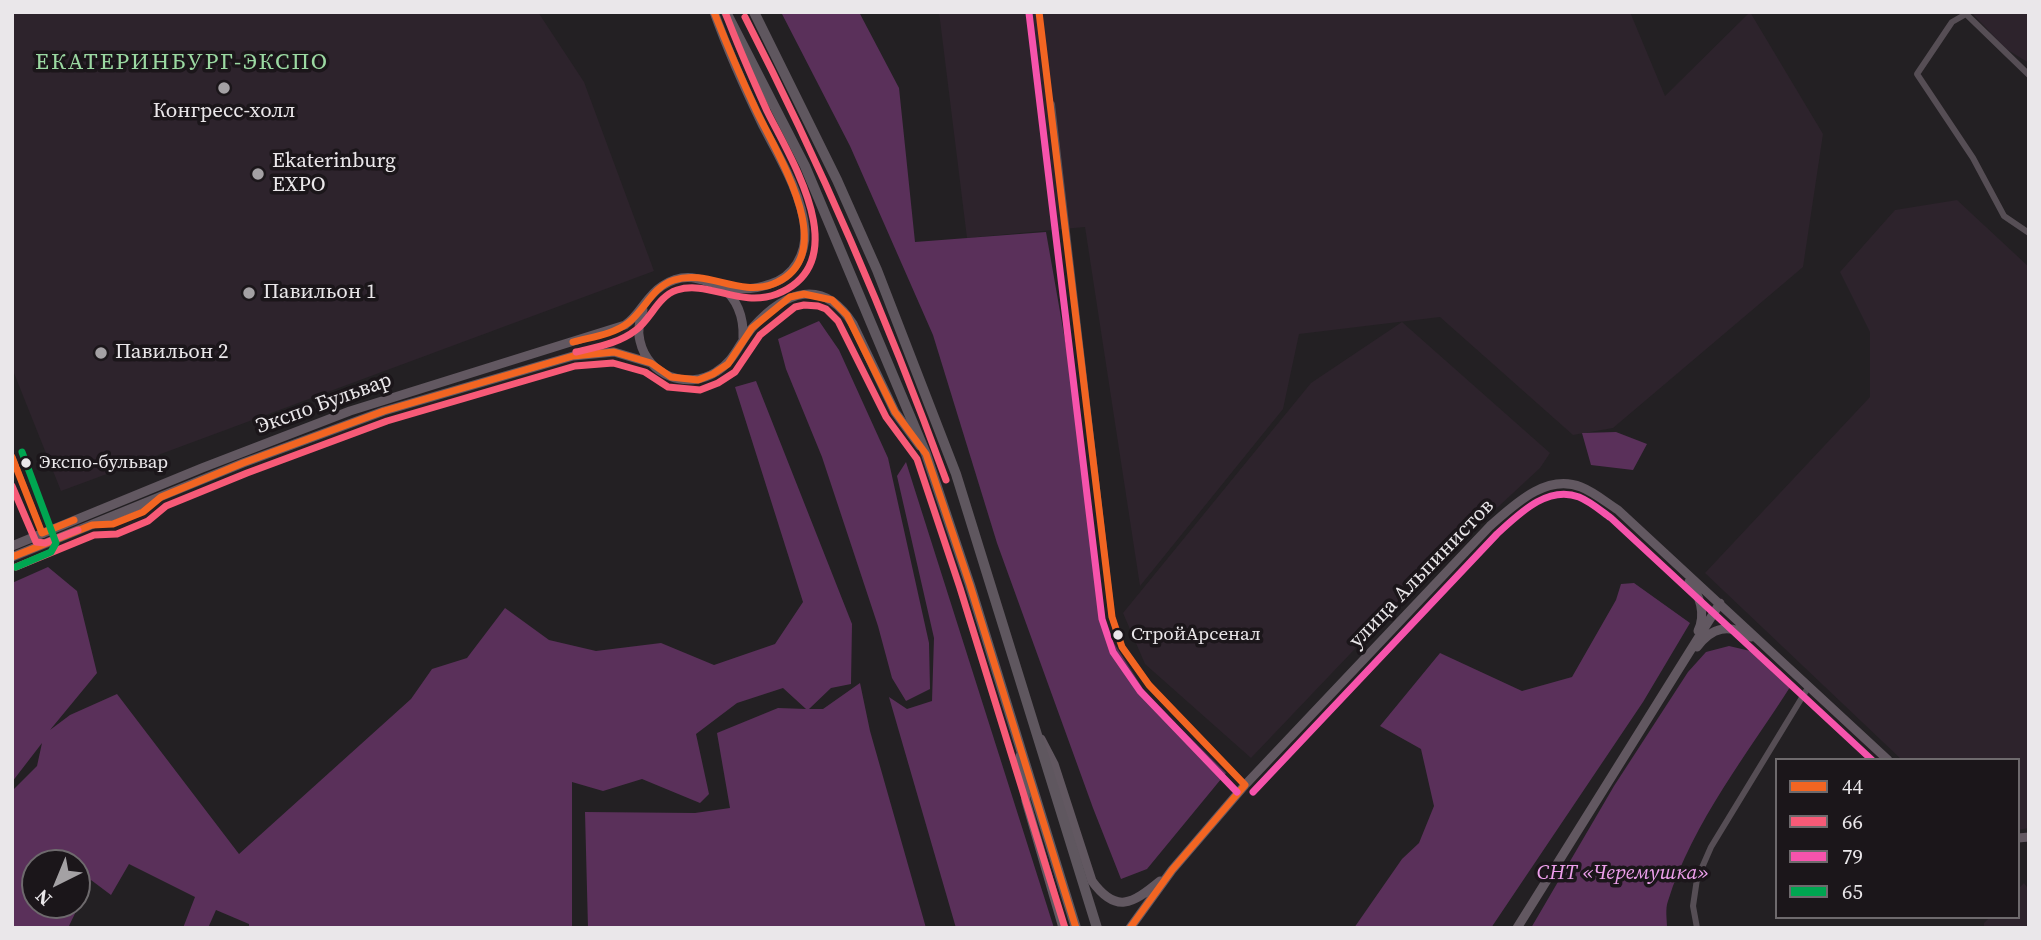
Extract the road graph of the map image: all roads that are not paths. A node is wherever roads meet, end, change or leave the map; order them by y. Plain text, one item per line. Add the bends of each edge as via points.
1 (715, 12) edge
2 (726, 12) edge
3 (754, 12) edge
4 (2029, 75) edge
5 (1052, 104) dead end
6 (2029, 233) edge
7 (719, 285) junction
8 (646, 302) junction
9 (743, 340) junction
10 (651, 363) junction
11 (926, 454) junction
12 (12, 456) edge
13 (44, 538) junction
14 (12, 546) edge
15 (1668, 556) junction
16 (12, 557) edge
17 (1720, 603) junction
18 (1690, 651) junction
19 (1778, 656) junction
20 (1674, 676) junction
21 (1809, 686) junction
22 (1036, 728) junction
23 (1018, 744) junction
24 (1886, 758) edge
25 (1245, 785) junction
26 (1172, 870) junction
27 (1063, 928) edge
28 (1076, 928) edge
29 (1097, 928) edge
30 (1130, 928) edge
31 (1517, 928) edge
32 (1697, 928) edge

1 - 7 street, Экспо Бульвар via 800,206 805,229 799,262 781,279 749,288
2 - 11 main road via 806,166
3 - 22 main road via 837,180 901,330 956,474
4 - 6 street via 1966,14 1952,22 1917,74 1973,158 2004,216
5 - 25 street via 1112,617 1122,648 1149,685
7 - 8 street, Экспо Бульвар via 682,278 663,285
7 - 9 street via 737,305
8 - 10 street via 639,333
8 - 13 street, Экспо Бульвар via 631,321 618,328 350,411
9 - 10 street, Экспо Бульвар via 728,364 698,380 671,377
9 - 11 street, Экспо Бульвар via 763,317 790,298 810,294 832,300 853,324 895,412
10 - 13 street, Экспо Бульвар via 614,352 581,355 384,411
11 - 23 main road
12 - 13 street
13 - 14 street, Экспо Бульвар
13 - 16 street, Экспо Бульвар
15 - 17 street, улица Альпинистов
15 - 18 street via 1698,596 1701,624
15 - 25 street, улица Альпинистов via 1618,510 1581,487 1565,484 1539,489 1490,526
17 - 18 street
17 - 19 street, улица Альпинистов
18 - 20 street
19 - 20 street via 1743,632 1724,628 1709,634
19 - 21 street, улица Альпинистов
20 - 31 street
21 - 24 street, улица Альпинистов
21 - 32 street via 1710,847 1697,879 1693,906
22 - 26 street via 1054,764 1092,881 1103,897 1130,901
22 - 29 main road
23 - 27 street via 1026,801
23 - 28 main road
25 - 26 street, улица Альпинистов
26 - 30 street

